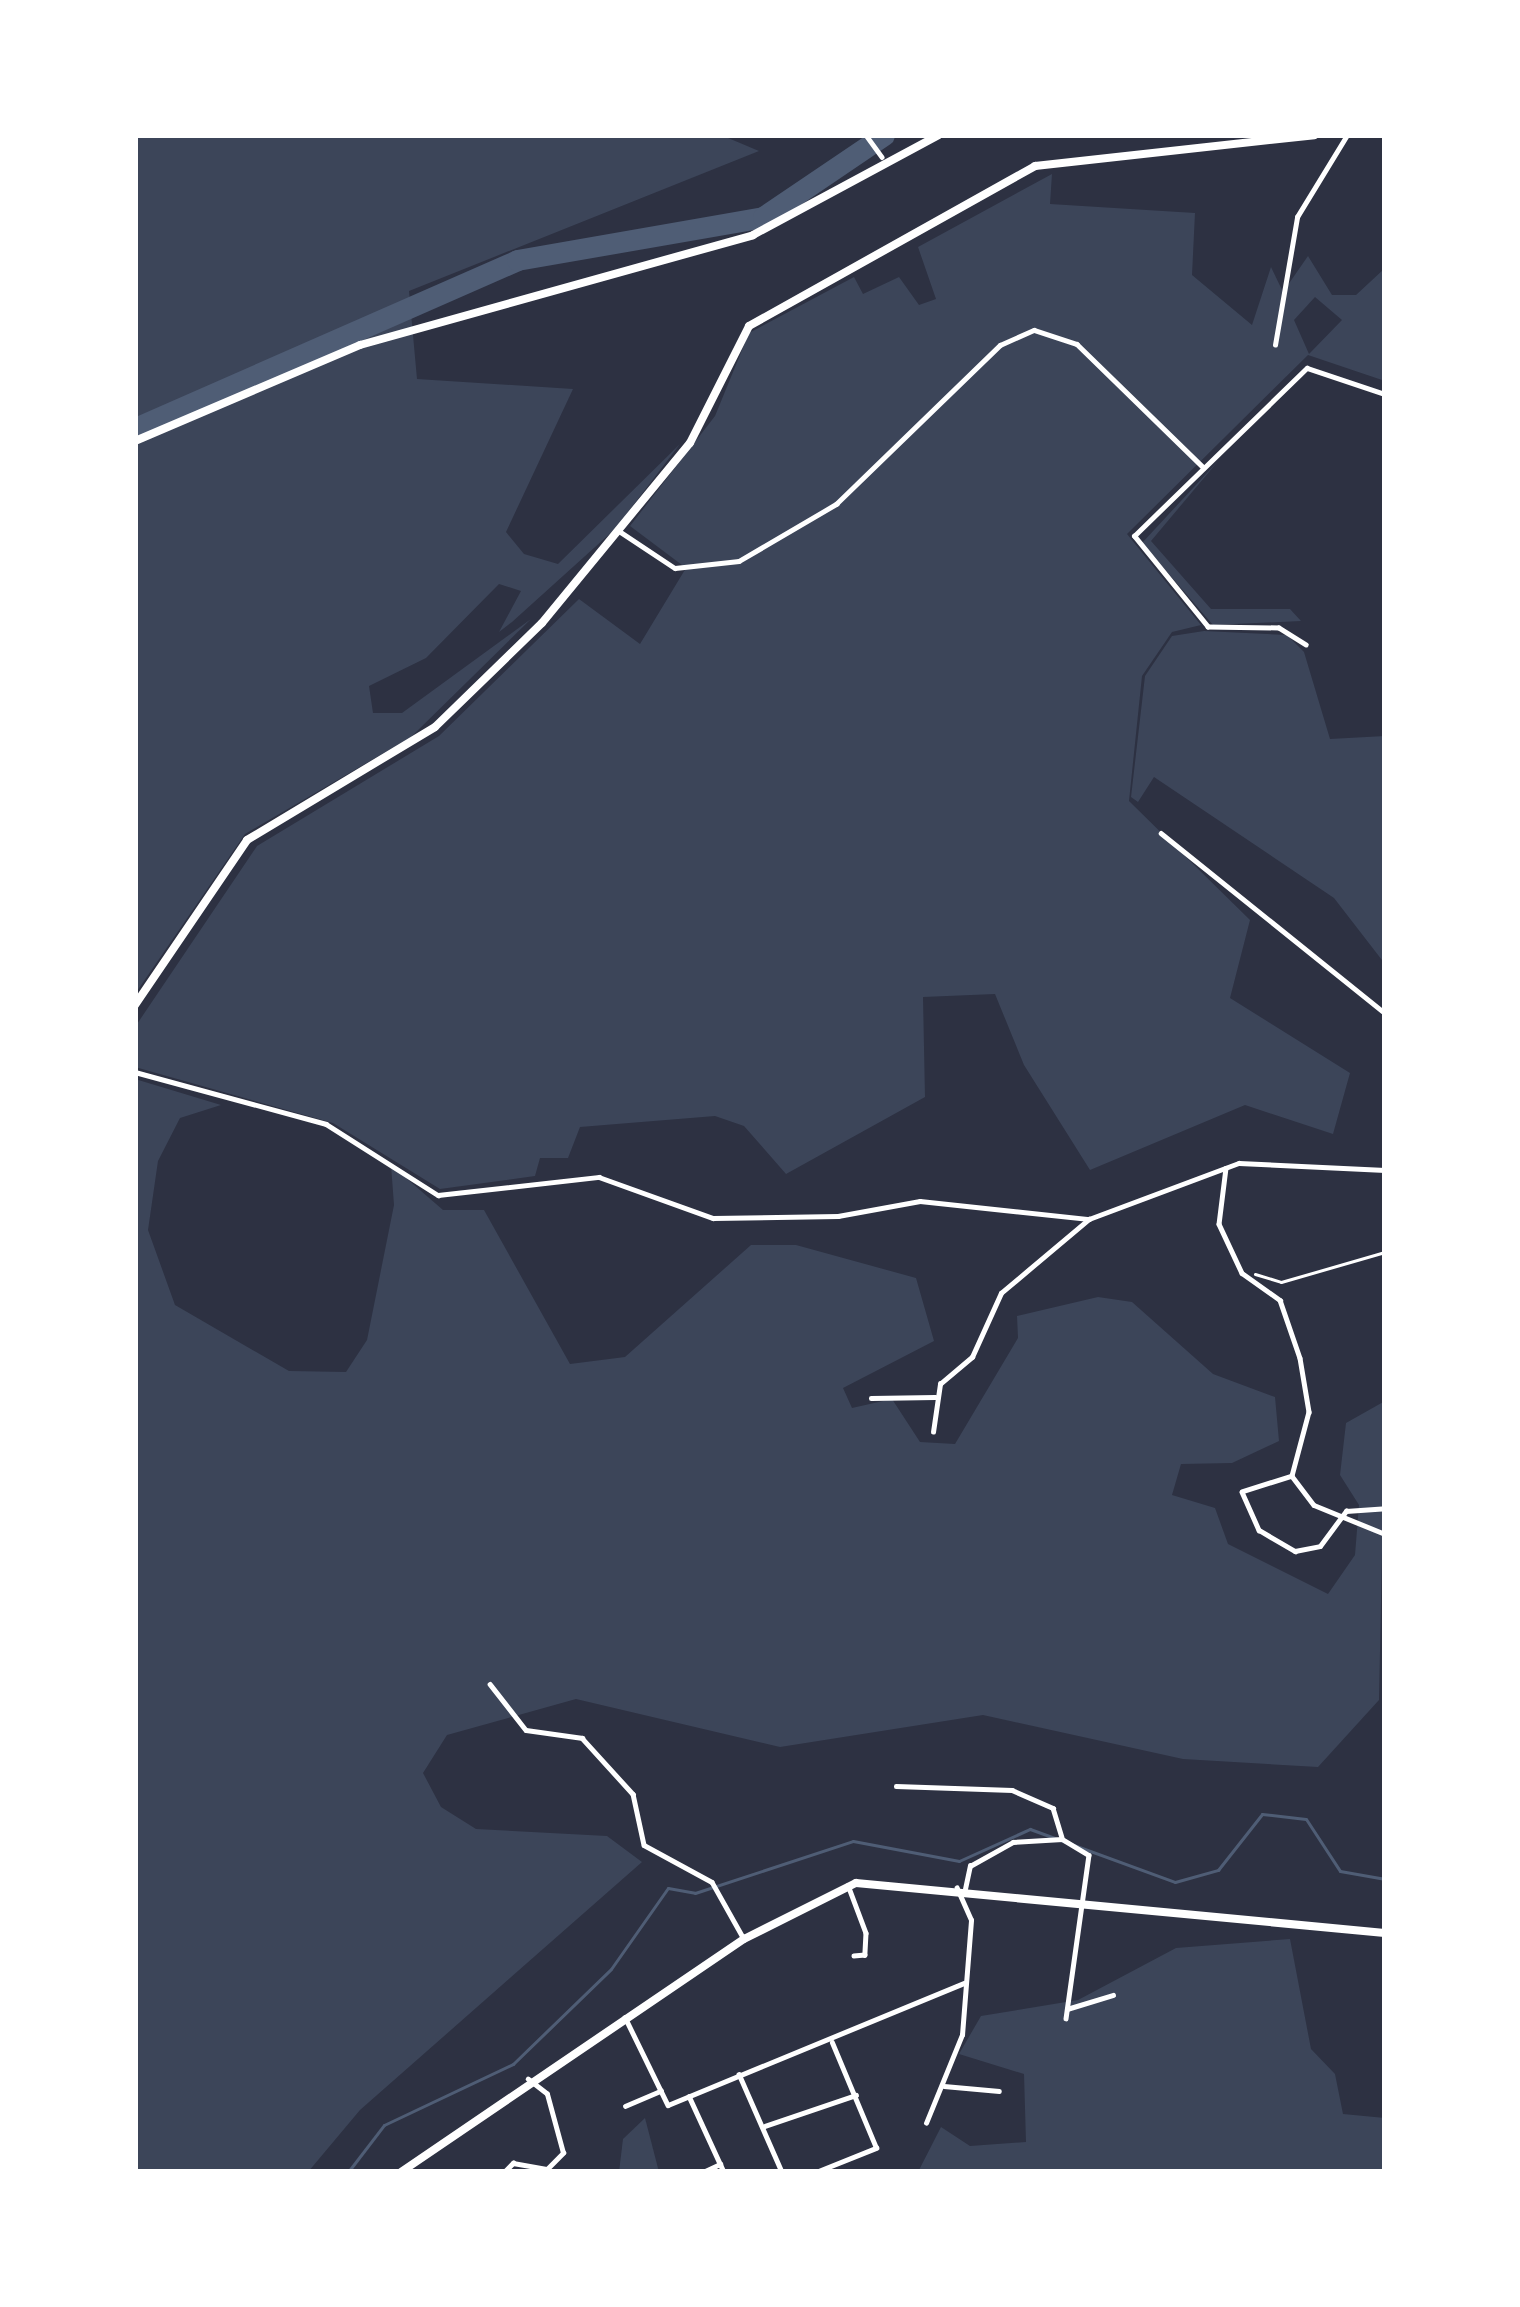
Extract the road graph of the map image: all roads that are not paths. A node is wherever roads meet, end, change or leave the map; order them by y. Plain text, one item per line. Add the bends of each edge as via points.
1 (939, 135) edge
2 (1314, 135) edge
3 (1347, 135) edge
4 (869, 136) edge
5 (881, 154) junction
6 (1275, 345) dead end
7 (1385, 394) edge
8 (135, 441) edge
9 (1204, 468) junction
10 (619, 531) junction
11 (1306, 645) dead end
12 (1161, 833) dead end
13 (135, 1005) edge
14 (1385, 1013) edge
15 (135, 1072) edge
16 (1226, 1168) junction
17 (1385, 1169) edge
18 (1089, 1219) junction
19 (935, 1397) junction
20 (871, 1398) dead end
21 (933, 1432) dead end
22 (1292, 1476) junction
23 (1385, 1508) edge
24 (1340, 1516) junction
25 (1385, 1534) edge
26 (490, 1684) dead end
27 (896, 1786) dead end
28 (1062, 1836) junction
29 (848, 1885) junction
30 (961, 1888) junction
31 (1084, 1903) junction
32 (1385, 1933) edge
33 (744, 1939) junction
34 (854, 1957) dead end
35 (964, 1983) junction
36 (1113, 1995) dead end
37 (625, 2017) junction
38 (832, 2044) junction
39 (739, 2074) junction
40 (528, 2079) junction
41 (944, 2086) junction
42 (661, 2091) junction
43 (999, 2092) dead end
44 (856, 2095) junction
45 (689, 2096) junction
46 (625, 2106) dead end
47 (926, 2122) dead end
48 (762, 2126) junction
49 (720, 2164) junction
50 (401, 2172) edge
51 (504, 2172) edge
52 (703, 2172) edge
53 (724, 2172) edge
54 (782, 2172) edge
55 (816, 2172) edge

1 - 5 main road
2 - 10 main road via 1035,166 748,326 707,418
3 - 6 street via 1297,217
4 - 5 street
5 - 8 main road via 753,235 360,345
7 - 9 street via 1307,368
9 - 10 street via 1077,344 1034,330 1000,345 836,503 739,561 675,568
9 - 11 street via 1134,536 1208,627 1279,628
10 - 13 main road via 435,728 248,840
12 - 14 street
15 - 18 street via 326,1124 438,1195 599,1178 713,1218 838,1216 920,1201
16 - 17 street
16 - 18 street
16 - 22 street via 1219,1224 1249,1276 1280,1300 1300,1358 1309,1412
18 - 19 street via 1001,1293 972,1357
19 - 20 street
19 - 21 street
22 - 24 street via 1305,1499
22 - 24 street via 1242,1492 1259,1530 1304,1552
23 - 24 street
24 - 25 street
26 - 33 street via 526,1730 582,1738 634,1794 655,1857 712,1882
27 - 28 street via 1012,1790 1053,1808
28 - 30 street via 1013,1842 970,1866
28 - 31 street via 1092,1860
29 - 30 main road
29 - 33 main road
29 - 34 street via 866,1933 865,1954
30 - 31 main road
30 - 35 street via 971,1920
31 - 32 main road
31 - 36 street via 1067,2014
33 - 37 main road
35 - 38 street via 928,1989
35 - 41 street
37 - 40 main road
37 - 42 street
38 - 39 street
38 - 44 street
39 - 45 street
39 - 48 street
40 - 50 main road
40 - 51 street via 547,2094 563,2153 547,2169 513,2163
41 - 43 street
41 - 47 street
42 - 45 street via 668,2104
42 - 46 street
44 - 48 street
44 - 55 street via 876,2148
45 - 49 street
48 - 54 street
49 - 52 street
49 - 53 street

